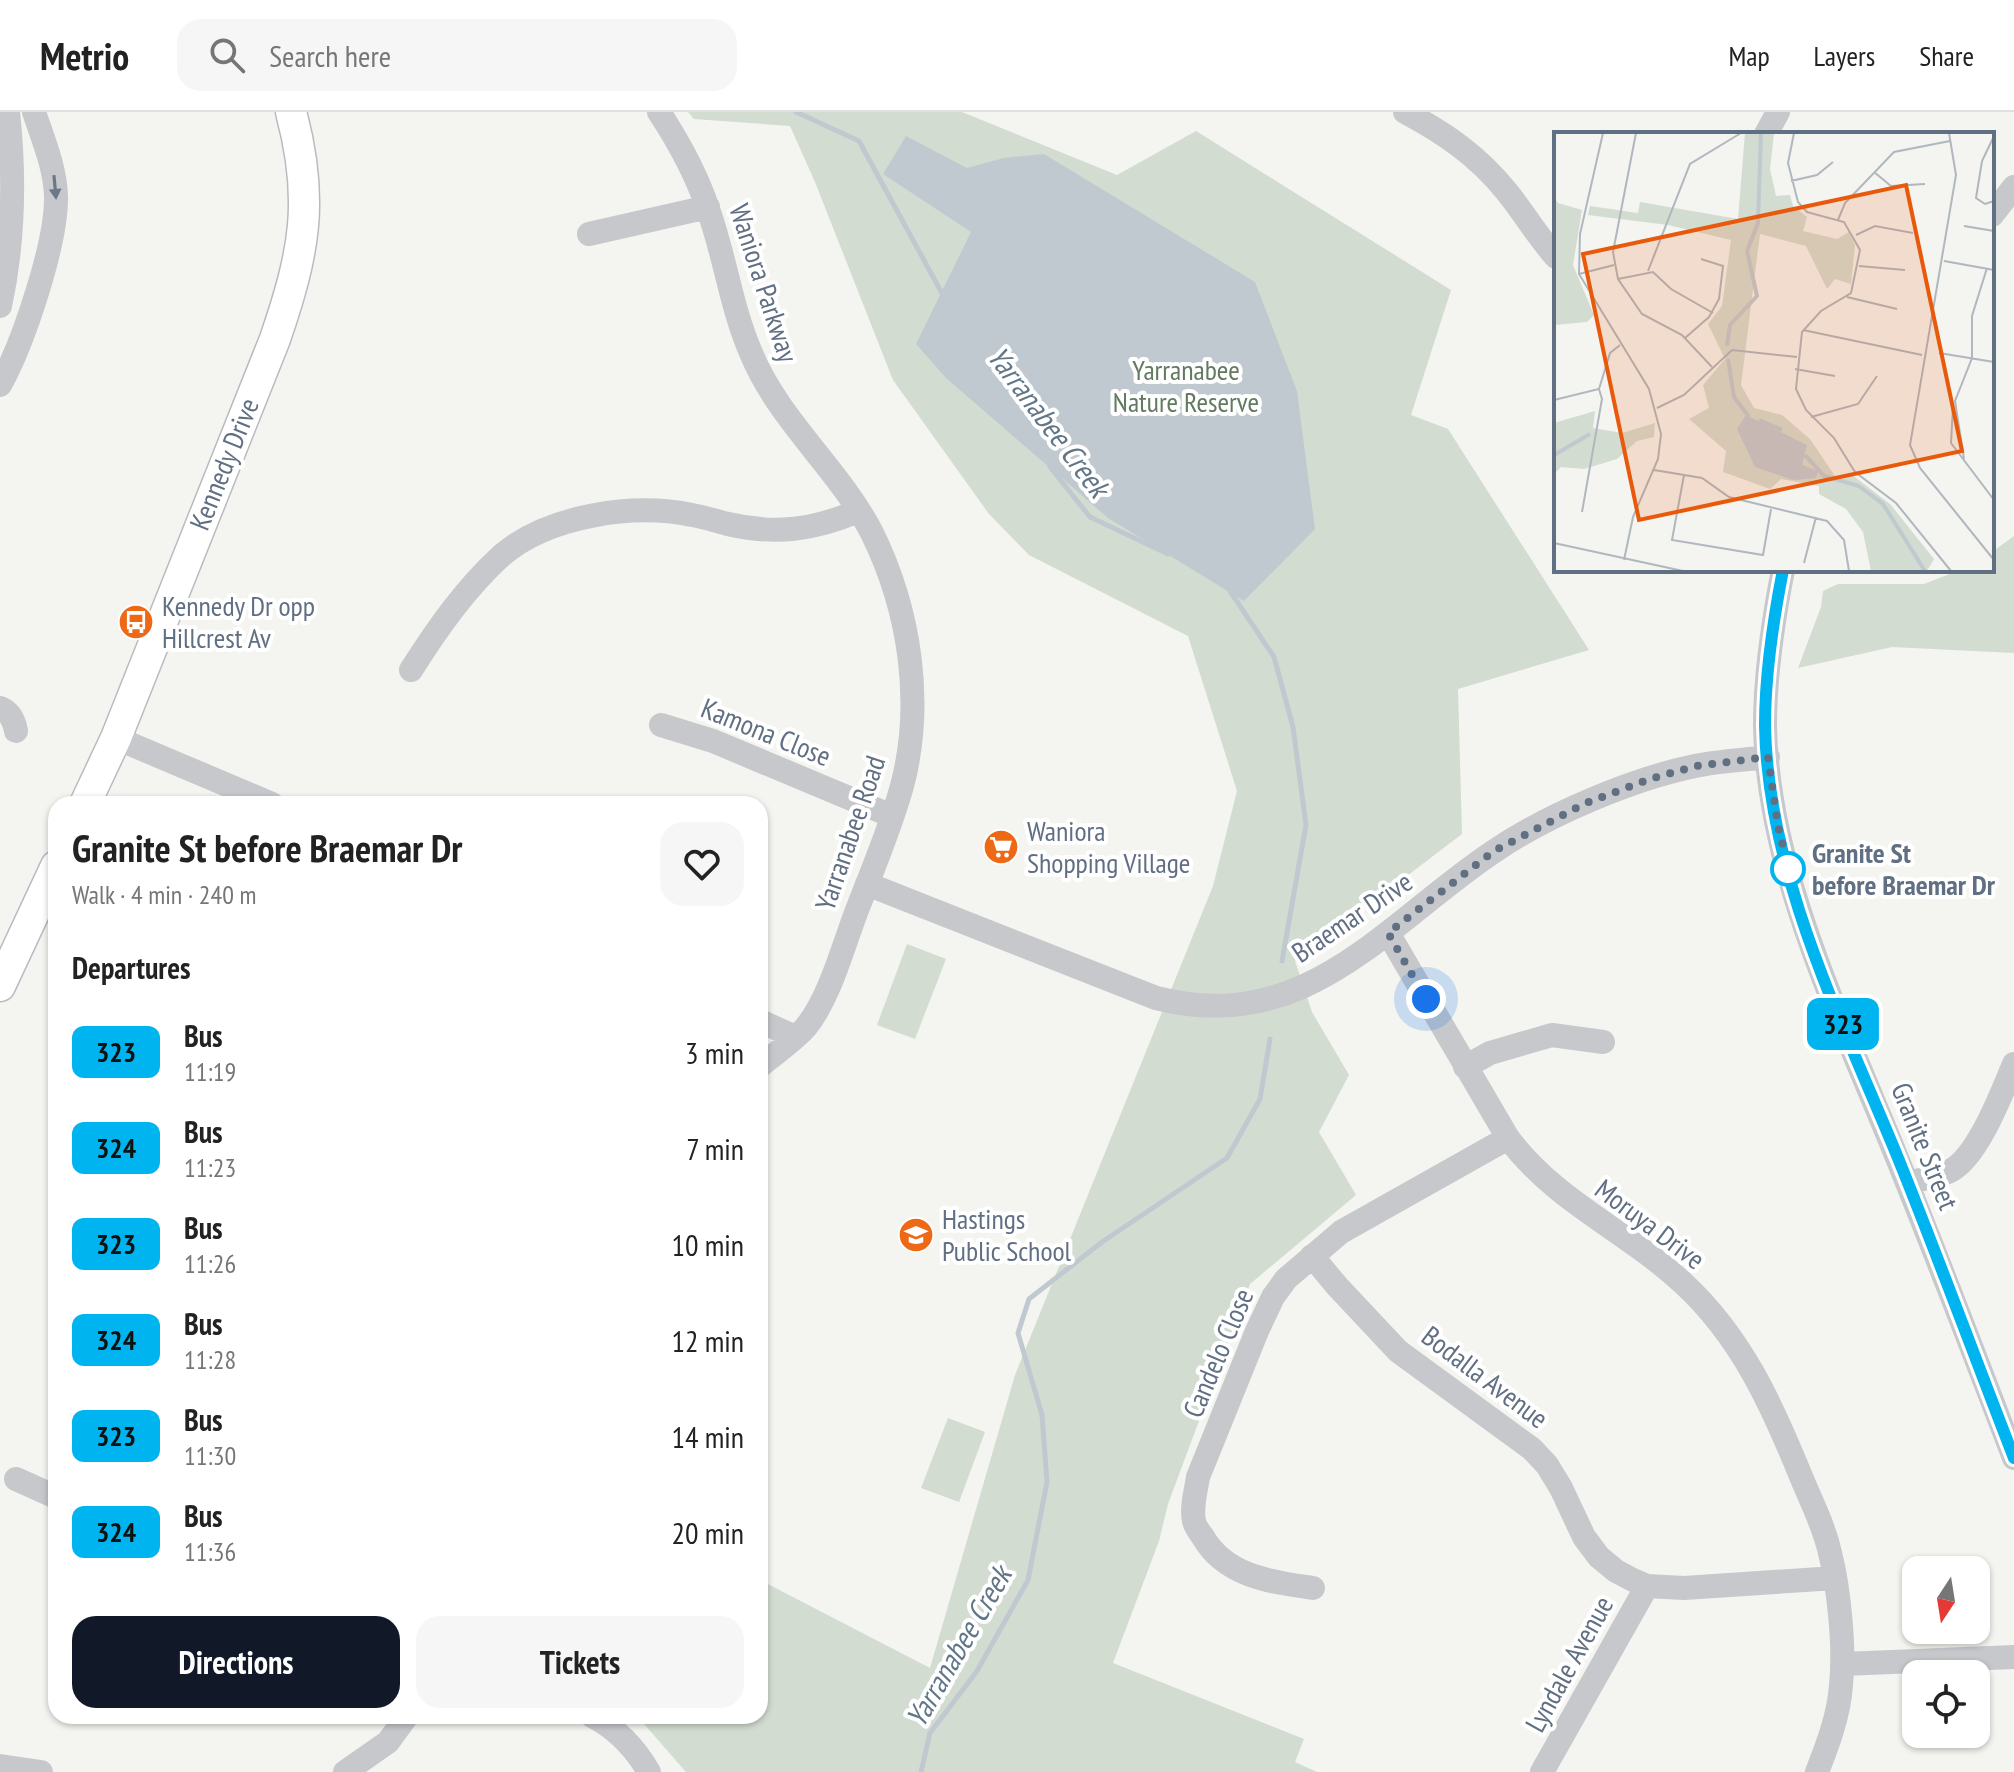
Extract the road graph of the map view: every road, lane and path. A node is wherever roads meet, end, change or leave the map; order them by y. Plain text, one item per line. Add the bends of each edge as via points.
1 (8, 112) edge
2 (34, 112) edge
3 (291, 112) edge
4 (659, 112) edge
5 (1405, 112) edge
6 (1778, 112) edge
7 (1767, 132) edge
8 (2014, 187) edge
9 (708, 207) junction
10 (1994, 212) edge
11 (589, 234) dead end
12 (1554, 254) edge
13 (0, 306) edge
14 (0, 385) edge
15 (858, 511) junction
16 (1783, 572) edge
17 (895, 590) joint
18 (411, 670) dead end
19 (0, 708) edge
20 (661, 725) dead end
21 (16, 731) dead end
22 (116, 738) junction
23 (1768, 757) junction
24 (89, 796) edge
25 (253, 796) edge
26 (892, 816) junction
27 (48, 883) edge
28 (867, 884) junction
29 (1388, 933) junction
30 (0, 986) edge
31 (768, 1025) edge
32 (795, 1037) junction
33 (1603, 1042) dead end
34 (768, 1059) edge
35 (2014, 1064) edge
36 (1465, 1067) junction
37 (1508, 1138) junction
38 (1908, 1183) junction
39 (1312, 1256) junction
40 (2014, 1458) edge
41 (16, 1479) dead end
42 (48, 1493) edge
43 (1835, 1578) junction
44 (1647, 1586) junction
45 (1313, 1588) dead end
46 (2014, 1657) edge
47 (1843, 1664) junction
48 (401, 1724) edge
49 (605, 1724) edge
50 (0, 1766) edge
51 (41, 1772) edge
52 (345, 1772) edge
53 (649, 1772) edge
54 (1542, 1772) edge
55 (1817, 1772) edge

1 - 13 street via 13,208
2 -> 14 street via 54,177 54,220 37,289
3 - 22 main road, Kennedy Drive via 306,189 294,278 275,339
4 - 9 street, Waniora Parkway
5 - 12 street via 1451,137 1481,164
6 - 7 street
8 - 10 street
9 - 11 street
9 - 15 street, Waniora Parkway via 751,355 772,395
15 - 17 street, Waniora Parkway
15 - 18 street via 794,531 626,510 562,524 503,554 442,620
16 - 23 street, Granite Street via 1767,689
17 - 26 street, Yarranabee Road via 913,691 908,757
19 - 21 street via 7,710
20 - 26 street, Kamona Close
22 - 24 main road, Kennedy Drive
22 - 25 street
23 - 29 street, Braemar Drive via 1696,766 1586,803 1494,851
23 - 38 street, Granite Street via 1778,826 1810,942
26 - 28 street, Yarranabee Road
27 - 30 main road
28 - 29 street, Braemar Drive via 1109,981 1187,1005 1243,1006 1298,989
28 - 32 street, Yarranabee Road via 823,998
29 - 36 street, Moruya Drive
31 - 32 street
32 - 34 street, Yarranabee Road
33 - 36 street via 1552,1035 1490,1053
35 - 38 street via 1962,1161
36 - 37 street, Moruya Drive
37 - 39 street, Candelo Close via 1341,1232
37 - 43 street, Moruya Drive via 1547,1183 1657,1259 1734,1339 1758,1379 1821,1524
38 - 40 street, Granite Street
39 - 44 street, Bodalla Avenue via 1398,1351 1532,1449 1547,1465 1599,1557
39 - 45 street, Candelo Close via 1286,1279 1257,1331 1198,1477 1194,1521 1217,1557 1235,1569
41 - 42 street
43 - 44 street, Bodalla Avenue
43 - 47 street, Moruya Drive
44 - 54 street, Lyndale Avenue
46 - 47 street
47 - 55 street, Moruya Drive via 1837,1712
48 - 52 street via 388,1742
49 - 53 street via 622,1735
50 - 51 street

